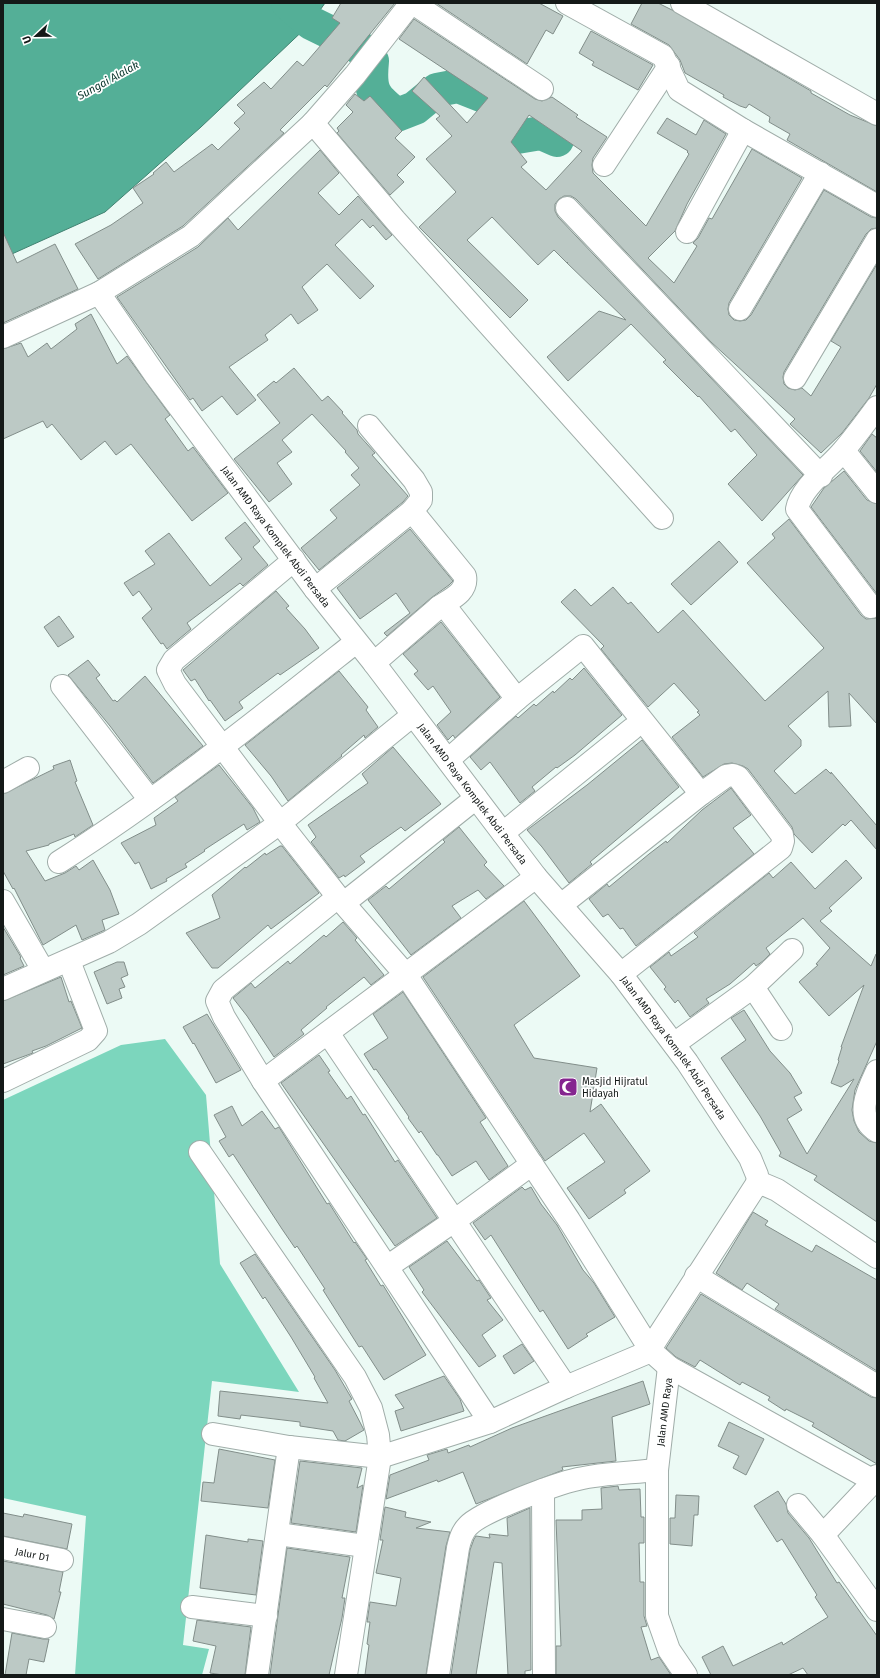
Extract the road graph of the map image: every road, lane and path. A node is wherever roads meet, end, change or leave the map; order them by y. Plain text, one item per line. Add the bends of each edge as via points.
1 (412, 3) edge
2 (567, 3) edge
3 (682, 3) edge
4 (669, 66) junction
5 (542, 89) dead end
6 (877, 114) edge
7 (313, 123) junction
8 (743, 130) junction
9 (604, 165) dead end
10 (820, 173) junction
11 (877, 206) edge
12 (567, 208) dead end
13 (687, 232) dead end
14 (877, 240) edge
15 (99, 293) junction
16 (740, 309) dead end
17 (3, 337) edge
18 (795, 378) dead end
19 (877, 407) edge
20 (369, 426) dead end
21 (844, 451) junction
22 (821, 476) junction
23 (877, 492) edge
24 (412, 511) junction
25 (662, 518) dead end
26 (294, 560) junction
27 (315, 589) junction
28 (440, 607) junction
29 (871, 608) dead end
30 (356, 642) junction
31 (374, 663) junction
32 (62, 686) dead end
33 (517, 699) junction
34 (413, 715) junction
35 (632, 729) dead end
36 (223, 748) junction
37 (448, 760) junction
38 (28, 768) dead end
39 (3, 782) edge
40 (701, 794) junction
41 (476, 798) junction
42 (150, 800) junction
43 (280, 823) junction
44 (503, 833) junction
45 (59, 862) dead end
46 (536, 877) junction
47 (341, 900) junction
48 (3, 901) edge
49 (561, 905) junction
50 (792, 950) dead end
51 (69, 961) junction
52 (43, 970) junction
53 (621, 974) junction
54 (406, 975) junction
55 (753, 987) junction
56 (3, 989) edge
57 (781, 1029) dead end
58 (328, 1033) junction
59 (674, 1044) junction
60 (877, 1071) edge
61 (3, 1081) edge
62 (263, 1081) junction
63 (877, 1131) edge
64 (200, 1152) dead end
65 (532, 1164) junction
66 (758, 1182) junction
67 (454, 1221) junction
68 (877, 1257) edge
69 (387, 1267) junction
70 (696, 1276) junction
71 (651, 1350) junction
72 (670, 1367) junction
73 (877, 1386) edge
74 (566, 1387) junction
75 (490, 1422) junction
76 (213, 1434) dead end
77 (290, 1446) junction
78 (380, 1457) junction
79 (657, 1470) junction
80 (876, 1478) edge
81 (543, 1490) junction
82 (798, 1505) dead end
83 (278, 1534) junction
84 (823, 1535) junction
85 (365, 1546) junction
86 (3, 1548) edge
87 (62, 1560) dead end
88 (192, 1607) dead end
89 (877, 1610) edge
90 (266, 1616) junction
91 (3, 1619) edge
92 (45, 1627) dead end
93 (257, 1675) edge
94 (346, 1675) edge
95 (438, 1675) edge
96 (544, 1675) edge
97 (686, 1675) edge

1 - 5 street
1 - 7 street
2 - 4 street via 663,56
3 - 6 street
4 - 8 street via 679,90
4 - 9 street
7 - 15 street via 191,236
7 - 25 street via 395,220
8 - 10 street
8 - 13 street
10 - 11 street
10 - 16 street
12 - 22 street
14 - 18 street
15 - 17 street
15 - 26 street, Jalan AMD Raya Komplek Abdi Persada via 156,376
19 - 21 street
20 - 24 street via 421,492 422,500
21 - 22 street
21 - 23 street
22 - 29 street via 808,487 797,508
24 - 27 street
24 - 28 street via 465,576 467,584 464,590
26 - 27 street, Jalan AMD Raya Komplek Abdi Persada
26 - 36 street, Jalan AMD Raya via 174,660 168,670 175,684
27 - 30 street, Jalan AMD Raya Komplek Abdi Persada
28 - 31 street
28 - 33 street via 448,610
30 - 31 street, Jalan AMD Raya Komplek Abdi Persada
30 - 36 street
31 - 34 street, Jalan AMD Raya Komplek Abdi Persada
32 - 42 street
33 - 37 street
33 - 40 street via 582,646
34 - 37 street, Jalan AMD Raya Komplek Abdi Persada
34 - 43 street
35 - 44 street
36 - 42 street
36 - 43 street, Jalan AMD Raya
37 - 41 street, Jalan AMD Raya Komplek Abdi Persada
38 - 39 street
40 - 49 street
40 - 53 street via 726,776 738,777 782,835 781,848
41 - 44 street, Jalan AMD Raya Komplek Abdi Persada
41 - 47 street
42 - 45 street
43 - 47 street, Jalan AMD Raya
43 - 51 street via 139,924
44 - 46 street, Jalan AMD Raya Komplek Abdi Persada
46 - 49 street, Jalan AMD Raya Komplek Abdi Persada
46 - 54 street
47 - 54 street, Jalan AMD Raya
47 - 62 street via 223,990 217,1001
48 - 52 street
49 - 53 street, Jalan AMD Raya Komplek Abdi Persada
50 - 55 street
51 - 52 street
51 - 61 street via 96,1031 88,1040
52 - 56 street
53 - 59 street, Jalan AMD Raya Komplek Abdi Persada
54 - 58 street
54 - 65 street, Jalan AMD Raya
55 - 57 street
55 - 59 street
58 - 62 street
58 - 67 street
59 - 66 street, Jalan AMD Raya Komplek Abdi Persada via 750,1158
60 - 63 street via 865,1098 864,1113 867,1123
62 - 69 street
64 - 78 street via 355,1377 372,1408
65 - 67 street
65 - 71 street, Jalan AMD Raya
66 - 68 street via 777,1190
66 - 70 street
67 - 69 street
67 - 74 street
69 - 75 street
70 - 71 street
70 - 73 street
71 - 72 street, Jalan AMD Raya
71 - 74 street
72 - 79 street, Jalan AMD Raya
72 - 80 street
74 - 75 street
75 - 78 street
76 - 77 street
77 - 78 street
77 - 83 street
78 - 85 street
79 - 81 street via 578,1478
79 - 97 street, Jalan AMD Raya via 657,1616 669,1650
80 - 84 street
81 - 95 street via 477,1518 461,1535
81 - 96 street
82 - 84 street
83 - 85 street
83 - 90 street
84 - 89 street
85 - 94 street
86 - 87 street, Jalur D1
88 - 90 street
90 - 93 street
91 - 92 street

